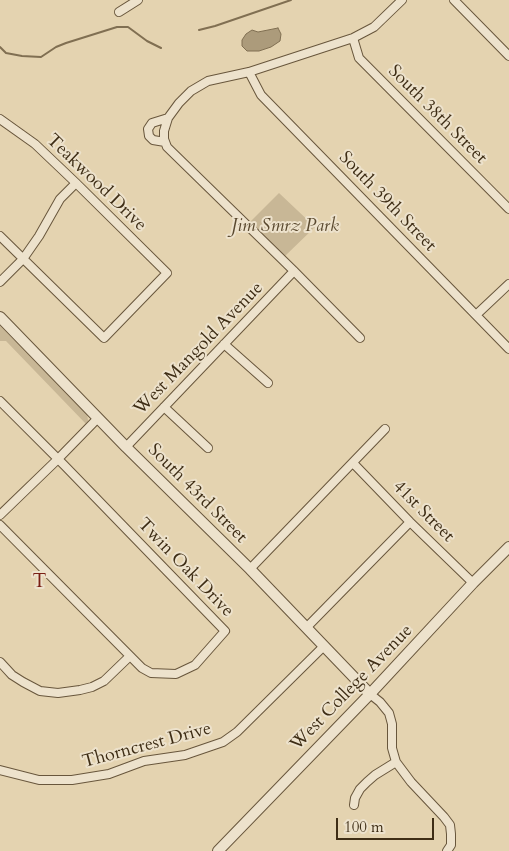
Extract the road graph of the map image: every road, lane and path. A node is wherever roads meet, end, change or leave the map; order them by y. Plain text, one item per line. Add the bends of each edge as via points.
1 (138, 0) edge
2 (402, 0) edge
3 (454, 0) edge
4 (119, 12) dead end
5 (353, 38) junction
6 (509, 56) edge
7 (249, 72) junction
8 (168, 118) junction
9 (0, 119) edge
10 (166, 145) junction
11 (76, 183) junction
12 (509, 209) edge
13 (0, 236) edge
14 (23, 258) junction
15 (294, 271) junction
16 (0, 282) edge
17 (509, 284) edge
18 (476, 315) junction
19 (0, 318) edge
20 (360, 338) dead end
21 (224, 344) junction
22 (509, 349) edge
23 (268, 384) dead end
24 (0, 401) edge
25 (164, 407) junction
26 (98, 418) junction
27 (385, 428) dead end
28 (126, 447) junction
29 (208, 448) dead end
30 (58, 459) junction
31 (353, 463) junction
32 (0, 515) edge
33 (410, 522) junction
34 (0, 525) edge
35 (509, 547) edge
36 (250, 569) junction
37 (473, 583) junction
38 (306, 628) junction
39 (324, 646) junction
40 (130, 656) junction
41 (0, 662) edge
42 (370, 694) junction
43 (396, 762) junction
44 (0, 770) edge
45 (354, 805) dead end
46 (218, 851) edge
47 (447, 851) edge

1 - 4 street
2 - 5 street via 374,27
3 - 6 street
5 - 7 street
5 - 12 street, South 38th Street via 359,58
7 - 8 street via 208,81 191,91
7 - 18 street, South 39th Street via 261,95
8 - 10 street via 164,130
8 - 10 street via 152,123 148,129 153,140
9 - 11 street, Teakwood Drive via 35,144
10 - 15 street
11 - 14 street via 60,199
11 - 14 street, Teakwood Drive via 167,273 104,338
13 - 14 street
14 - 16 street
15 - 20 street
15 - 21 street, West Mangold Avenue
17 - 18 street
18 - 22 street, South 39th Street
19 - 26 street, South 43rd Street
21 - 23 street
21 - 25 street, West Mangold Avenue
24 - 30 street
25 - 28 street, West Mangold Avenue
25 - 29 street
26 - 28 street, South 43rd Street
26 - 30 street
27 - 31 street
28 - 36 street, South 43rd Street
30 - 32 street
30 - 40 street, Twin Oak Drive via 225,632 195,665 176,674 151,673
31 - 33 street, 41st Street
31 - 36 street
33 - 37 street, 41st Street
33 - 38 street
34 - 40 street, Twin Oak Drive
35 - 37 street, West College Avenue
36 - 38 street, South 43rd Street
37 - 42 street, West College Avenue
38 - 39 street, South 43rd Street
39 - 42 street, South 43rd Street
39 - 44 street, Thorncrest Drive via 223,742 185,755 144,761 109,774 72,780 39,780
40 - 41 street via 104,681 92,687 58,693 40,691 23,682
42 - 43 street via 389,713
42 - 46 street, West College Avenue
43 - 45 street via 360,789
43 - 47 street via 450,825 451,845

